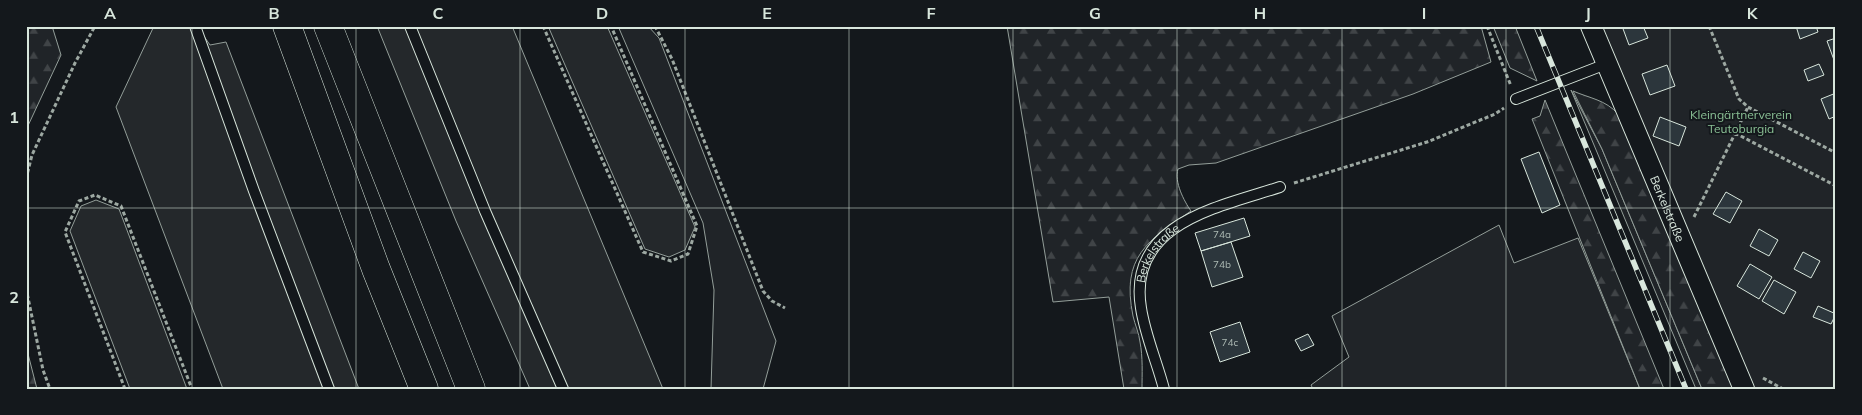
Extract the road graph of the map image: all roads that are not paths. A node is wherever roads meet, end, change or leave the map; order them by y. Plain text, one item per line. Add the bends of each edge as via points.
1 (195, 26) edge
2 (287, 26) edge
3 (328, 26) edge
4 (410, 26) edge
5 (1592, 26) edge
6 (1606, 64) junction
7 (1516, 99) road end
8 (1280, 188) road end
9 (329, 389) edge
10 (424, 389) edge
11 (471, 389) edge
12 (563, 389) edge
13 (1164, 389) edge
14 (1744, 389) edge

1 - 9 lane
2 - 10 highway via 376,269
3 - 11 highway
4 - 12 lane
5 - 6 street, Berkelstraße
6 - 7 lane
6 - 14 street, Berkelstraße
8 - 13 lane, Berkelstraße via 1199,213 1169,232 1150,252 1139,288 1141,309

